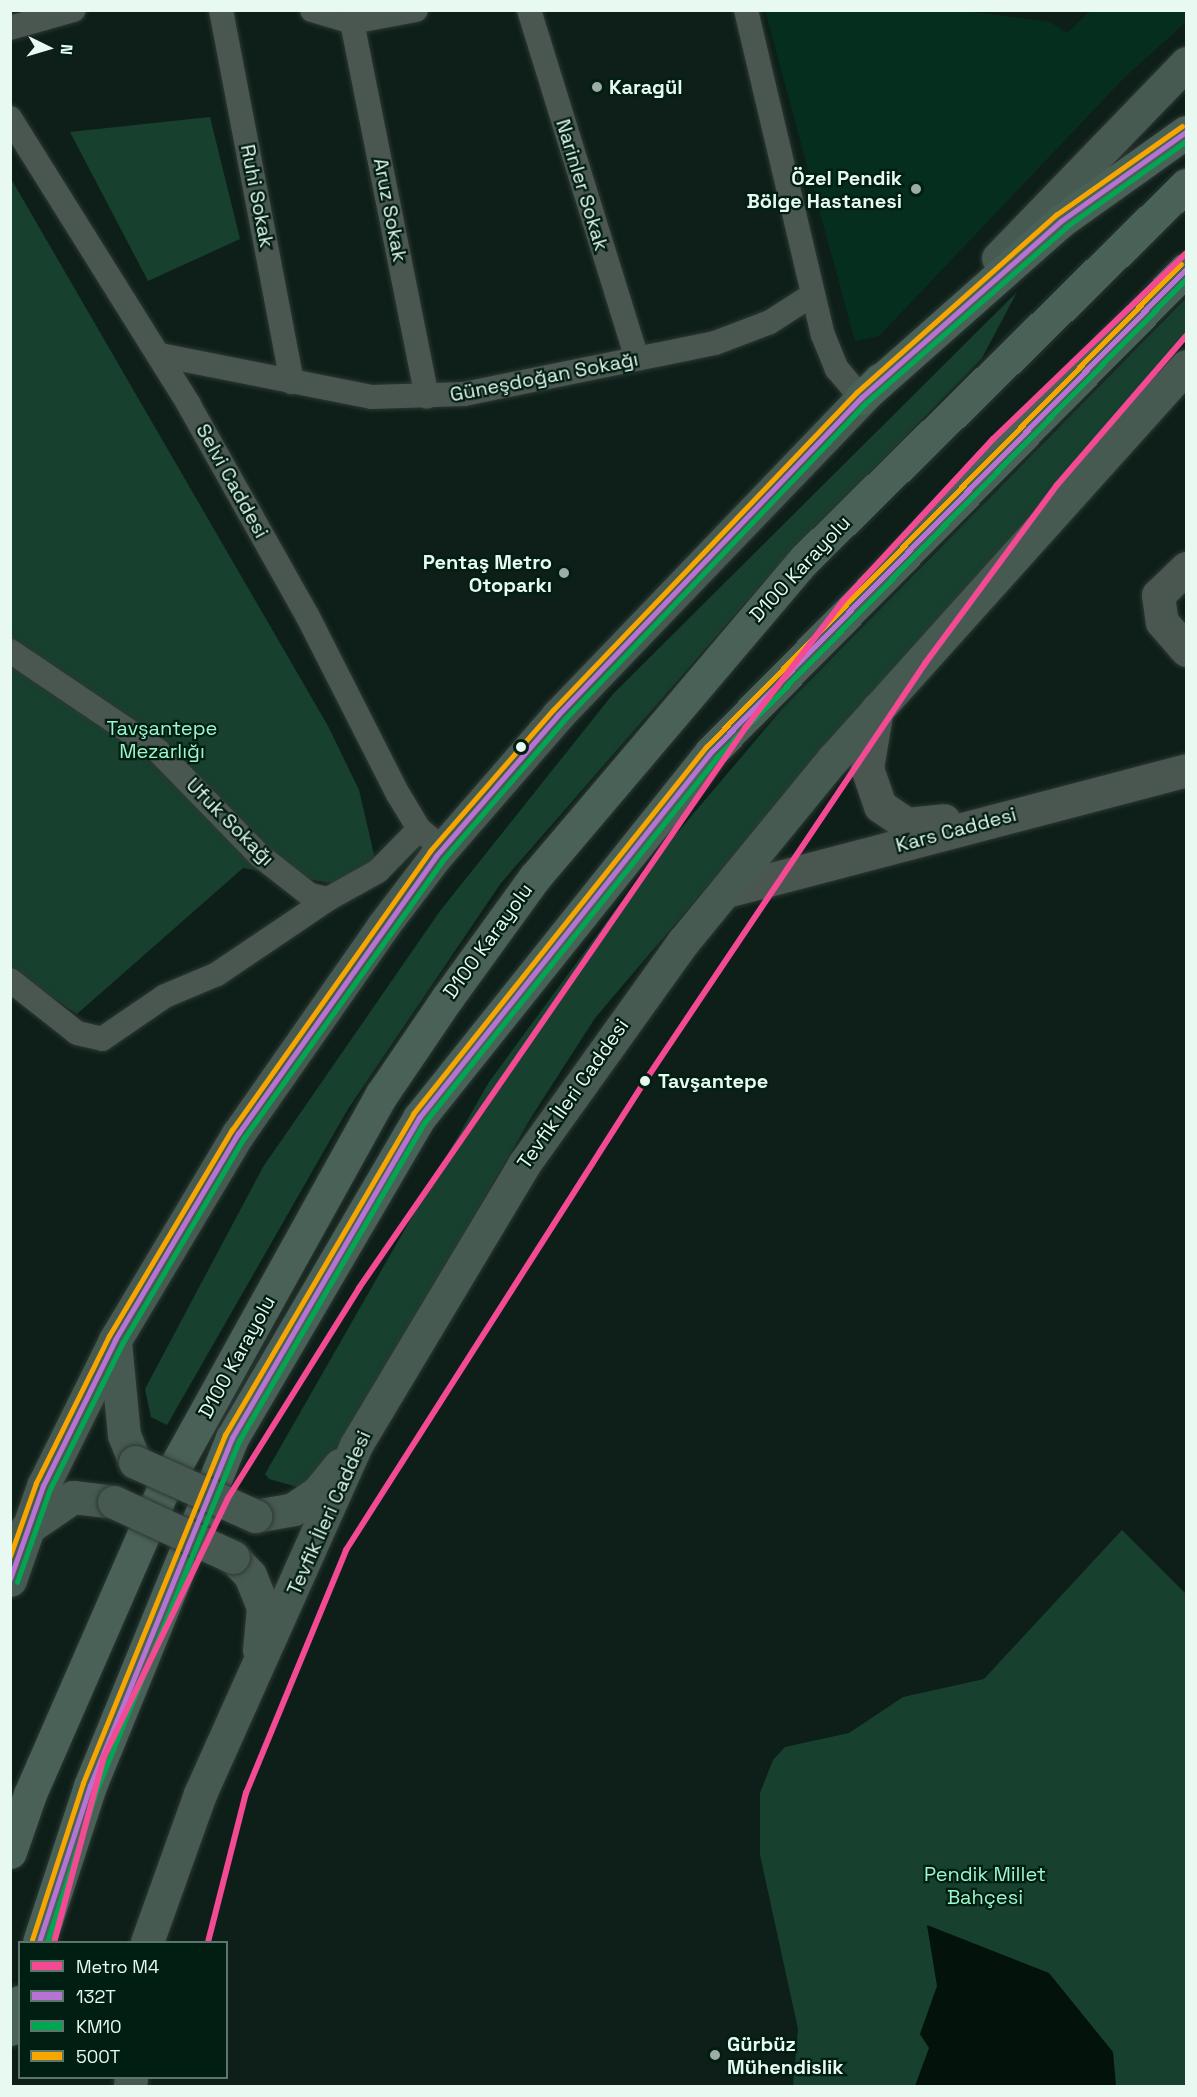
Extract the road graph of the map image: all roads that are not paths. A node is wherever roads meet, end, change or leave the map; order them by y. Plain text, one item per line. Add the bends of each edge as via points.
1 (73, 10) edge
2 (221, 10) edge
3 (312, 10) edge
4 (416, 10) edge
5 (529, 10) edge
6 (746, 10) edge
7 (352, 22) junction
8 (10, 28) edge
9 (1185, 64) edge
10 (10, 118) edge
11 (1186, 132) edge
12 (1186, 185) edge
13 (1186, 269) edge
14 (812, 295) junction
15 (160, 355) junction
16 (637, 359) junction
17 (1186, 366) edge
18 (292, 382) junction
19 (427, 397) junction
20 (861, 398) junction
21 (1186, 568) edge
22 (1186, 650) edge
23 (10, 651) edge
24 (877, 709) junction
25 (1186, 755) edge
26 (1186, 770) edge
27 (431, 839) junction
28 (726, 891) junction
29 (328, 899) junction
30 (10, 980) edge
31 (115, 1340) junction
32 (356, 1445) junction
33 (18, 1527) edge
34 (10, 1580) edge
35 (257, 1670) junction
36 (10, 1852) edge
37 (39, 1941) edge
38 (147, 1941) edge
39 (18, 2007) edge
40 (10, 2029) edge

1 - 8 street
2 - 18 street, Ruhi Sokak
3 - 7 street
4 - 7 street
5 - 16 street, Narinler Sokak
6 - 14 street
7 - 19 street, Aruz Sokak
9 - 20 main road
10 - 15 street, Selvi Caddesi
11 - 20 highway via 1061,221
12 - 36 highway, D100 Karayolu via 805,559 542,868 448,998 382,1094 165,1485 30,1794
13 - 37 highway, D100 Karayolu via 711,752 419,1118 232,1438 90,1786
14 - 16 street, Güneşdoğan Sokağı via 770,322 726,339
14 - 20 street via 837,369
15 - 18 street, Güneşdoğan Sokağı
15 - 27 street, Selvi Caddesi
16 - 19 street, Güneşdoğan Sokağı via 509,387
17 - 24 main road, Tevfik İleri Caddesi
18 - 19 street, Güneşdoğan Sokağı via 372,397
20 - 27 main road via 558,715
21 - 22 street via 1158,595 1162,622
23 - 29 street, Ufuk Sokağı via 158,751 259,855 310,895
24 - 25 street, Kars Caddesi via 867,746 871,784 880,806 907,824 924,825
24 - 28 main road, Tevfik İleri Caddesi
26 - 28 street, Kars Caddesi
27 - 29 street
27 - 31 main road via 238,1134
28 - 32 main road, Tevfik İleri Caddesi via 602,1050 524,1164
29 - 30 street via 217,974 165,996 102,1039 77,1033
31 - 32 main road, bridge via 124,1435 135,1462 255,1516 293,1509 317,1493
31 - 33 main road
32 - 35 main road, Tevfik İleri Caddesi
33 - 34 main road
33 - 35 main road, bridge via 73,1497 114,1502 233,1557 250,1575 263,1607
35 - 38 main road, Tevfik İleri Caddesi via 187,1826
39 - 40 highway

